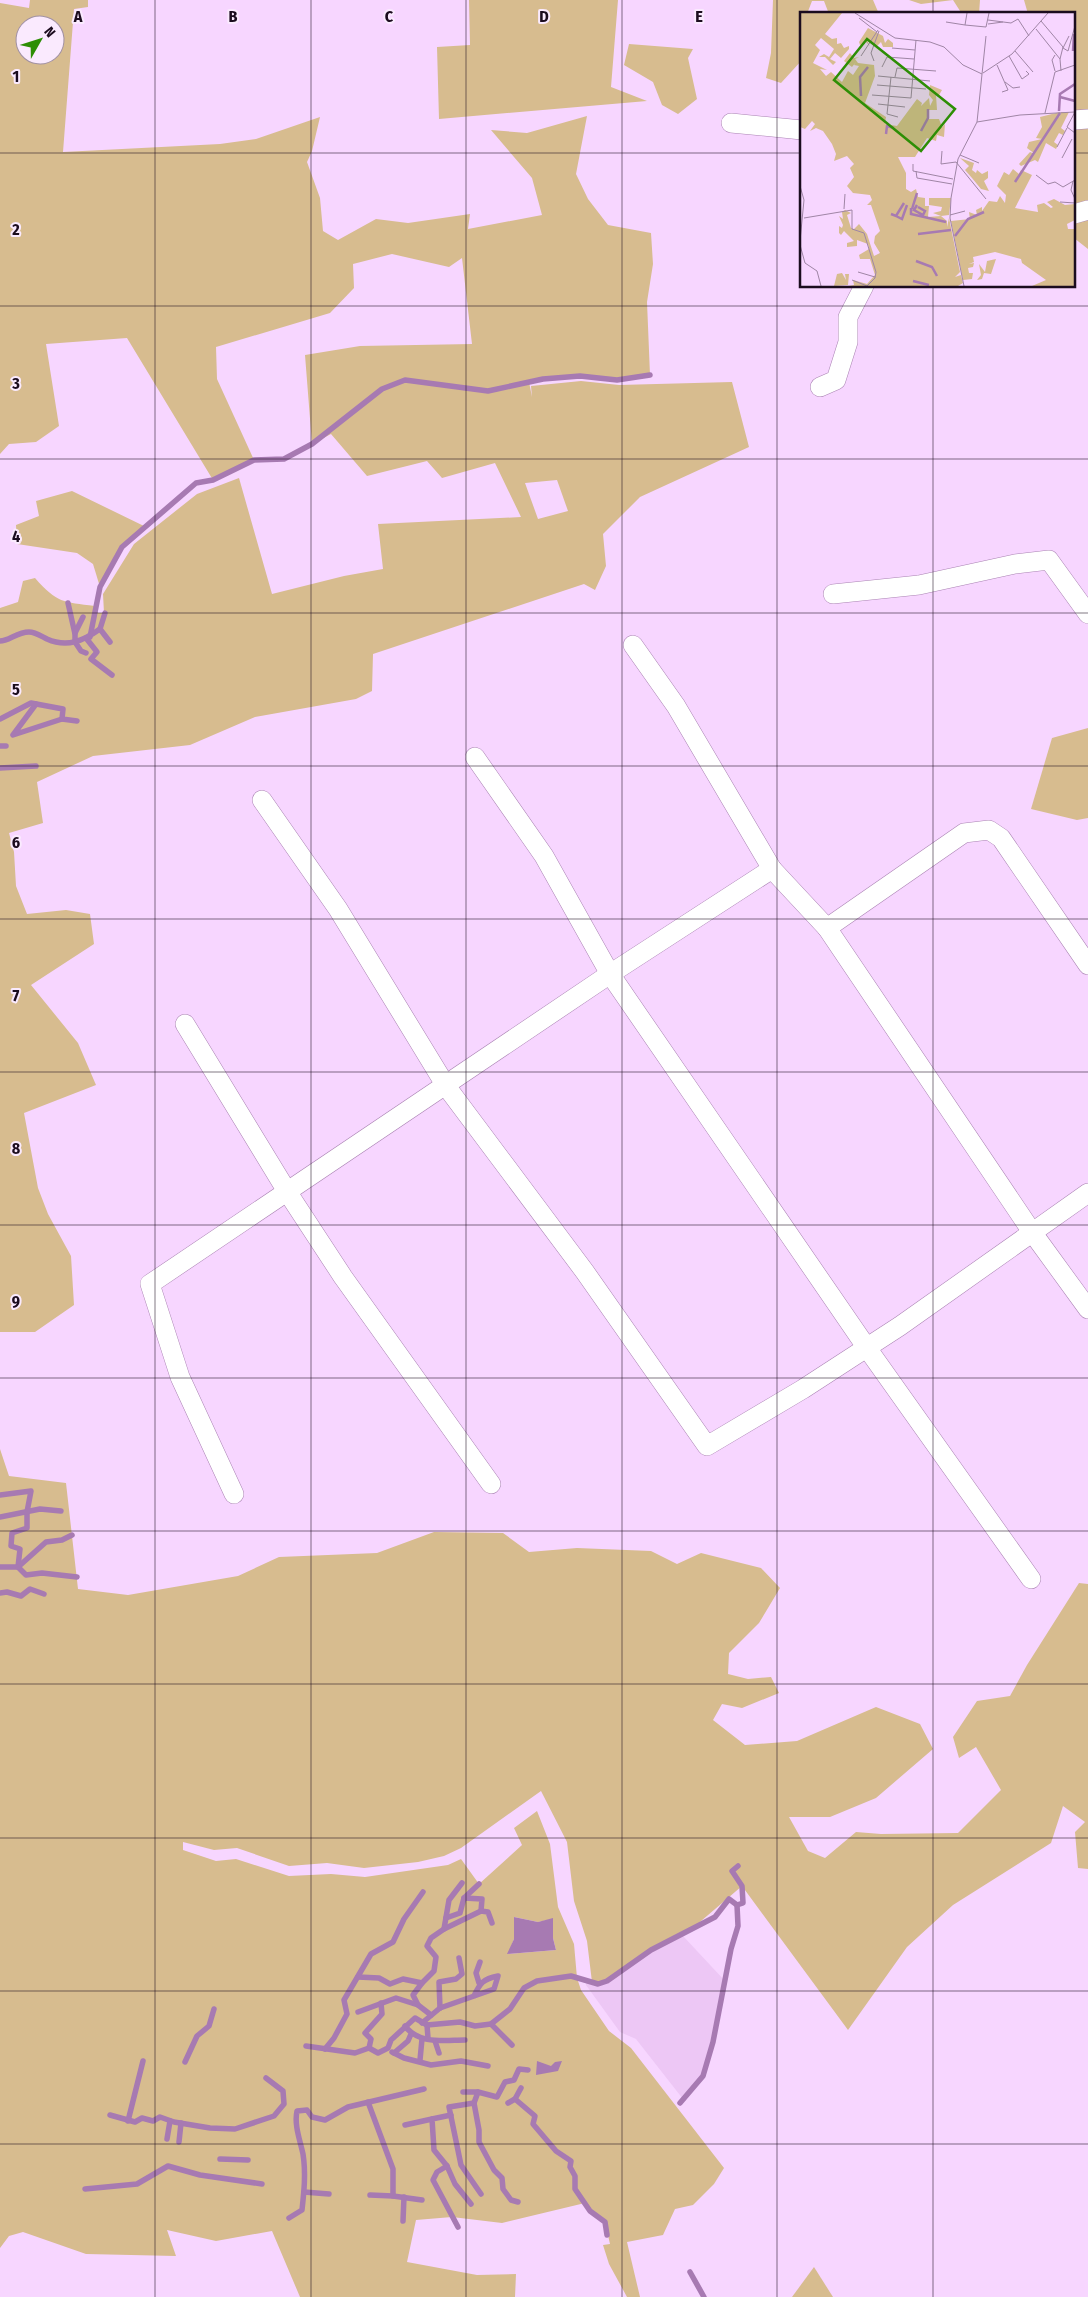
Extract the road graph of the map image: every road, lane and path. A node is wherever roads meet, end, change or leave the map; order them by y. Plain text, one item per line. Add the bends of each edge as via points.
1 (731, 123) dead end
2 (800, 130) edge
3 (863, 288) edge
4 (820, 387) dead end
5 (833, 594) dead end
6 (1088, 614) edge
7 (633, 645) dead end
8 (475, 757) dead end
9 (262, 800) dead end
10 (772, 870) junction
11 (827, 928) junction
12 (1088, 965) edge
13 (610, 974) junction
14 (185, 1024) dead end
15 (446, 1086) junction
16 (288, 1193) junction
17 (1088, 1194) edge
18 (1032, 1232) junction
19 (1088, 1309) edge
20 (867, 1348) junction
21 (491, 1484) dead end
22 (234, 1494) dead end
23 (1031, 1579) dead end

1 - 2 street
3 - 4 street via 848,317 848,342 836,380
5 - 6 street via 919,585 1049,560
7 - 10 street via 676,706
8 - 13 street via 544,856
9 - 15 street via 338,909
10 - 11 street
10 - 13 street
11 - 12 street via 964,833 989,830 1001,838
11 - 18 street
13 - 15 street
13 - 20 street
14 - 16 street
15 - 16 street
15 - 20 street via 585,1272 707,1446
16 - 21 street via 343,1277
16 - 22 street via 150,1284 180,1377
17 - 18 street
18 - 19 street
18 - 20 street
20 - 23 street

